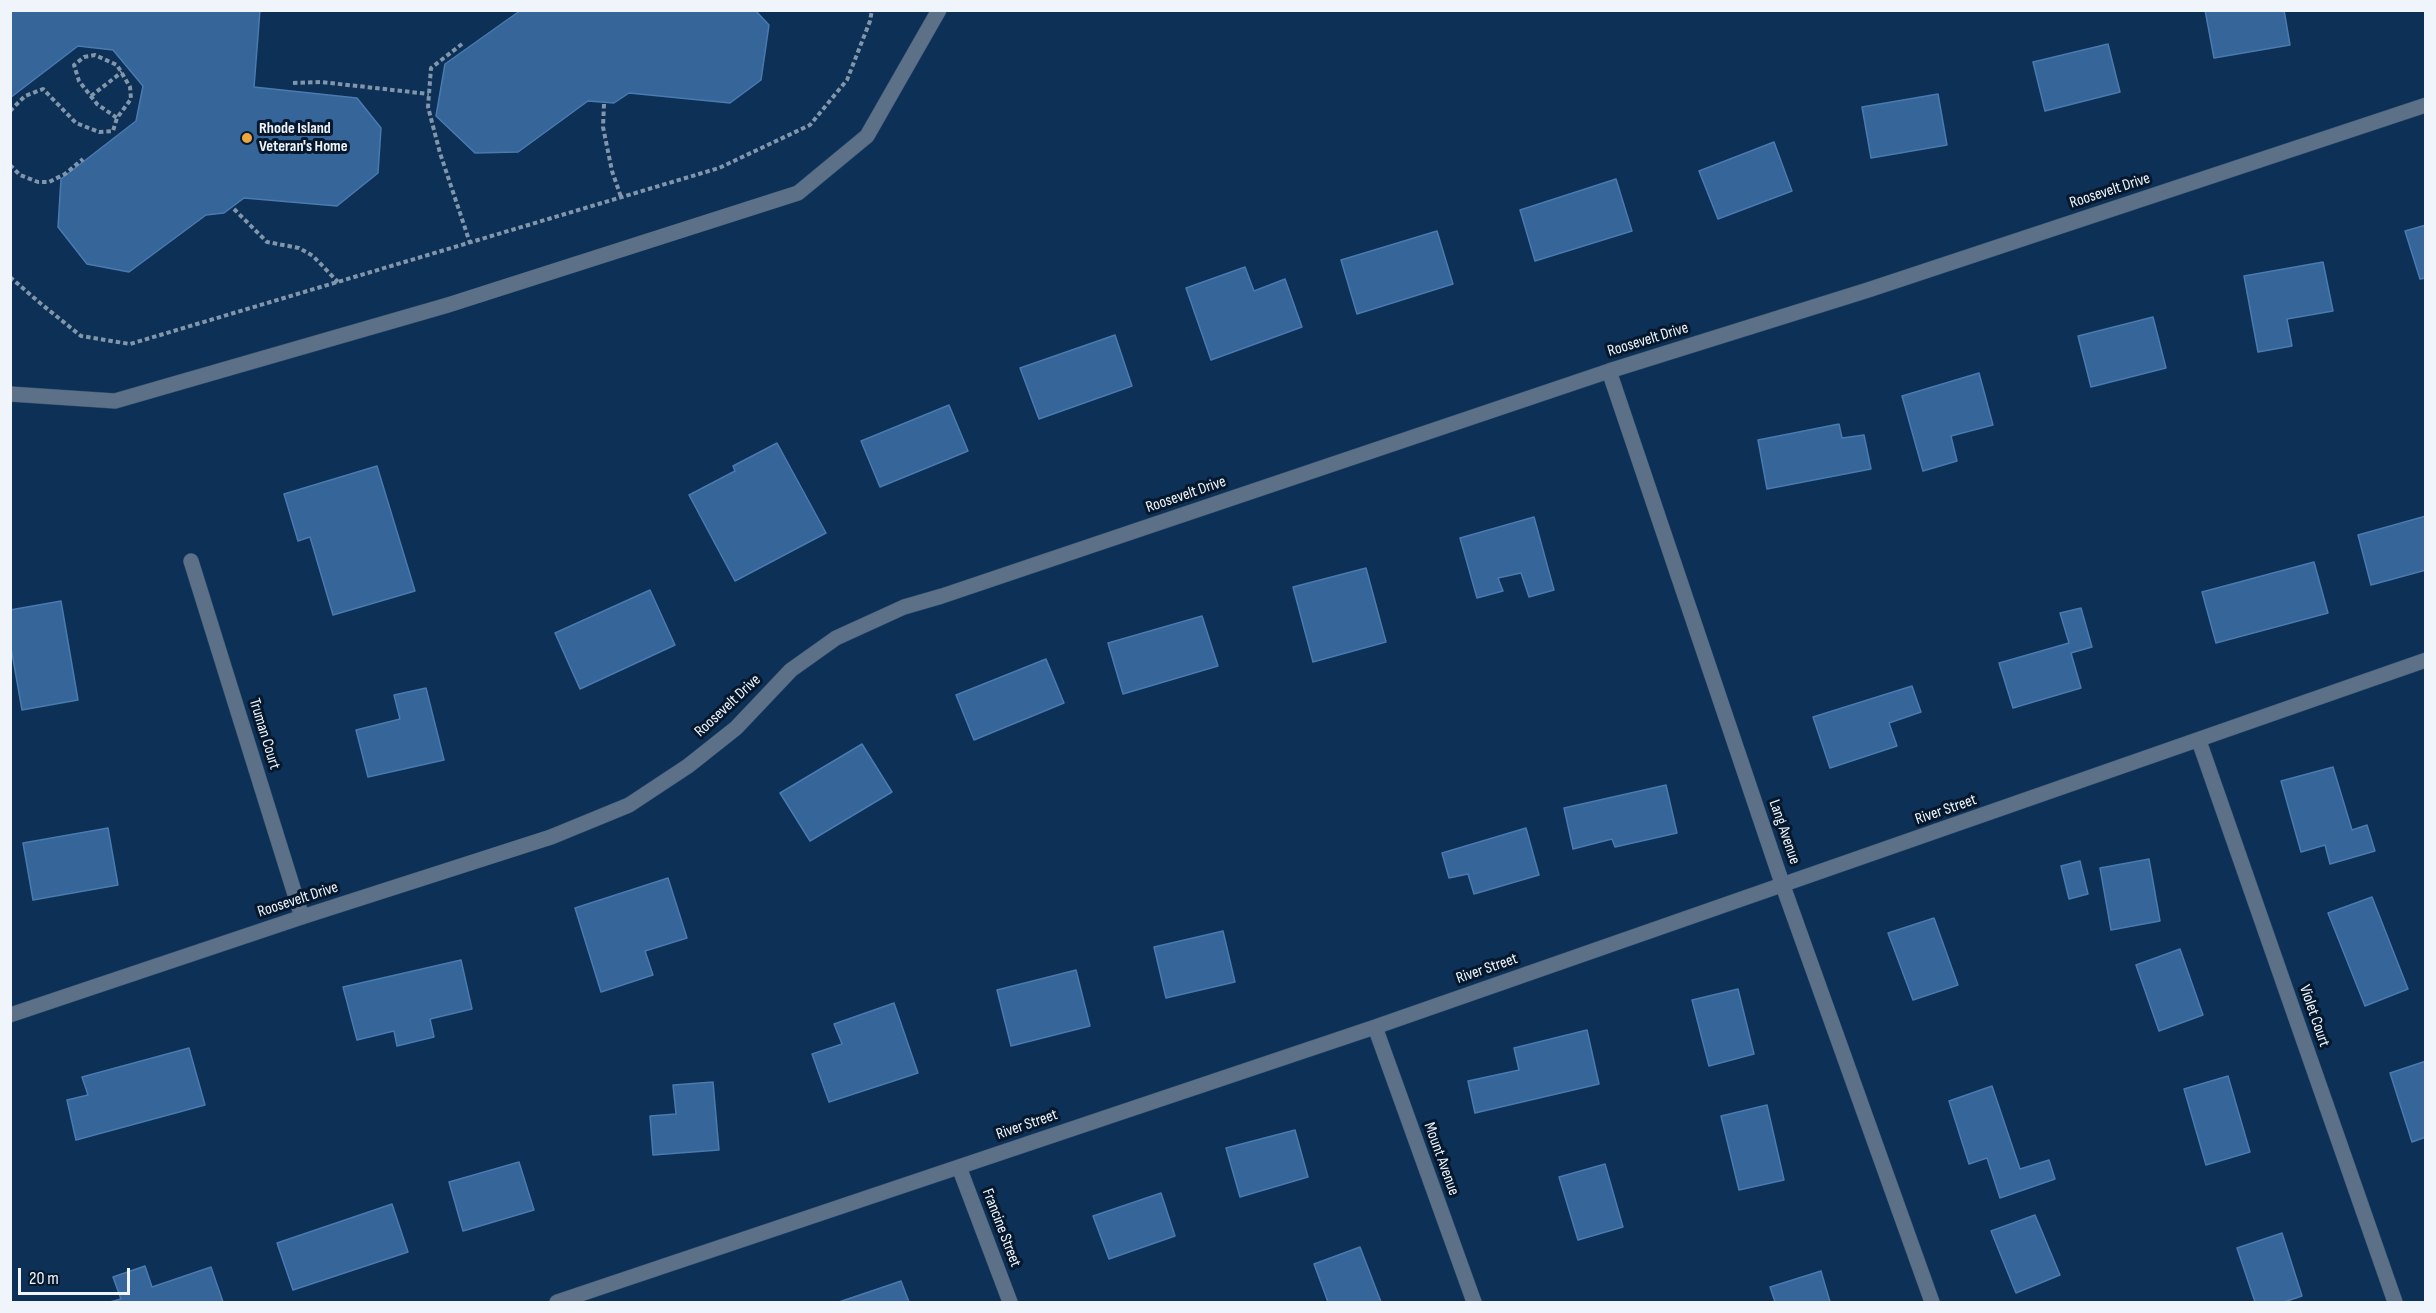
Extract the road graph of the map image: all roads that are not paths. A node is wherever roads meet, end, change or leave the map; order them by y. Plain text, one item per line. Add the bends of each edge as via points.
1 (939, 10) edge
2 (2426, 105) edge
3 (1609, 371) junction
4 (10, 394) edge
5 (191, 561) dead end
6 (2426, 660) edge
7 (2199, 741) junction
8 (1784, 886) junction
9 (302, 917) junction
10 (10, 1016) edge
11 (1375, 1027) junction
12 (959, 1167) junction
13 (557, 1302) edge
14 (1010, 1302) edge
15 (1473, 1302) edge
16 (1932, 1302) edge
17 (2395, 1302) edge

1 - 4 street via 867,136 798,193 448,305 115,401
2 - 3 street, Roosevelt Drive via 1868,290
3 - 8 street, Lang Avenue
3 - 9 street, Roosevelt Drive via 904,607 836,638 791,670 736,728 688,766 629,804 551,837
5 - 9 street, Truman Court
6 - 7 street, River Street
7 - 8 street, River Street
7 - 17 street, Violet Court
8 - 11 street, River Street
8 - 16 street, Lang Avenue
9 - 10 street, Roosevelt Drive
11 - 12 street, River Street
11 - 15 street, Mount Avenue
12 - 13 street, River Street
12 - 14 street, Francine Street

